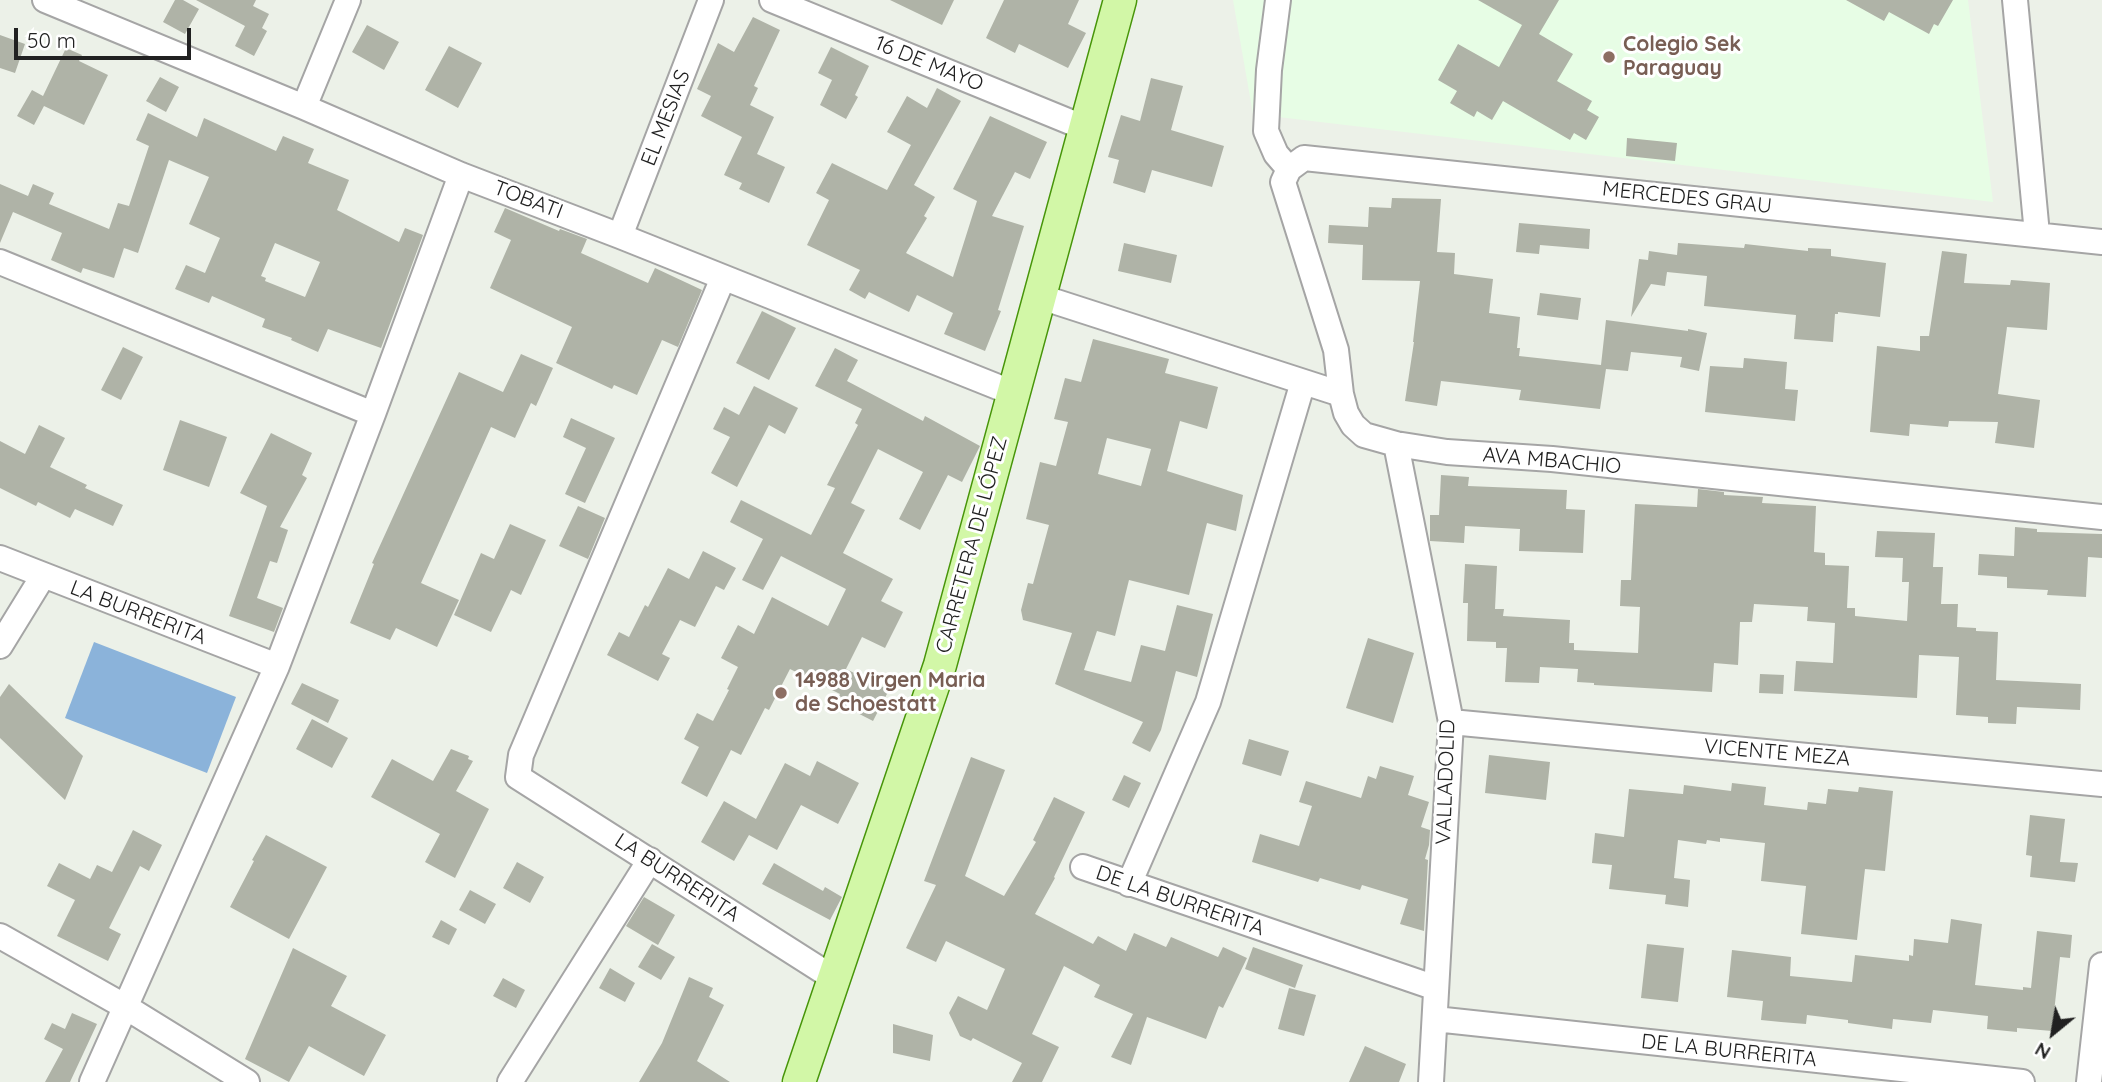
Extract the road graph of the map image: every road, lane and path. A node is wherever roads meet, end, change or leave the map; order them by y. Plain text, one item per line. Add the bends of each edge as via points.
1 (45, 0) edge
2 (348, 0) edge
3 (711, 0) edge
4 (772, 0) edge
5 (1120, 0) edge
6 (1278, 0) edge
7 (2014, 0) edge
8 (304, 107) junction
9 (1085, 128) junction
10 (461, 175) junction
11 (1286, 175) junction
12 (2037, 234) junction
13 (620, 236) junction
14 (2102, 242) edge
15 (0, 262) edge
16 (723, 278) junction
17 (1041, 297) junction
18 (1303, 382) junction
19 (1013, 393) junction
20 (1341, 394) junction
21 (373, 414) junction
22 (1396, 444) junction
23 (2102, 517) edge
24 (0, 558) edge
25 (43, 576) junction
26 (0, 646) edge
27 (277, 666) junction
28 (1451, 722) junction
29 (2102, 784) edge
30 (650, 860) junction
31 (1083, 867) dead end
32 (1129, 884) junction
33 (0, 936) edge
34 (2102, 965) edge
35 (835, 979) junction
36 (1436, 988) junction
37 (124, 1006) junction
38 (1435, 1019) junction
39 (92, 1082) edge
40 (247, 1082) edge
41 (510, 1082) edge
42 (799, 1082) edge
43 (1431, 1082) edge
44 (2022, 1082) edge
45 (2089, 1082) edge

1 - 8 street, TOBATI
2 - 8 street
3 - 13 street, EL MESIAS
4 - 9 street, 16 DE MAYO
5 - 9 main road, CARRETERA DE LÓPEZ
6 - 11 street, AVA MBACHIO via 1266,131
7 - 12 street
8 - 10 street, TOBATI
9 - 17 main road, CARRETERA DE LÓPEZ
10 - 13 street, TOBATI
10 - 21 street
11 - 12 street, MERCEDES GRAU via 1304,158
11 - 20 street, AVA MBACHIO via 1336,350
12 - 14 street, MERCEDES GRAU
13 - 16 street, TOBATI
15 - 21 street
16 - 19 street, TOBATI
16 - 30 street, LA BURRERITA via 521,755 518,777
17 - 18 street
17 - 19 main road, CARRETERA DE LÓPEZ
18 - 20 street
18 - 32 street via 1208,702
19 - 35 main road, CARRETERA DE LÓPEZ via 940,665
20 - 22 street, AVA MBACHIO via 1346,413 1364,435
21 - 27 street
22 - 23 street, AVA MBACHIO via 1447,453 1552,459
22 - 28 street, VALLADOLID
24 - 25 street, LA BURRERITA
25 - 26 street
25 - 27 street, LA BURRERITA
27 - 37 street
28 - 29 street, VICENTE MEZA
28 - 36 street, VALLADOLID
30 - 35 street, LA BURRERITA
30 - 41 street
31 - 32 street, DE LA BURRERITA
32 - 36 street, DE LA BURRERITA
33 - 37 street
34 - 45 street
35 - 42 main road, CARRETERA DE LÓPEZ
36 - 38 street, VALLADOLID
37 - 39 street
37 - 40 street
38 - 43 street, VALLADOLID
38 - 44 street, DE LA BURRERITA

